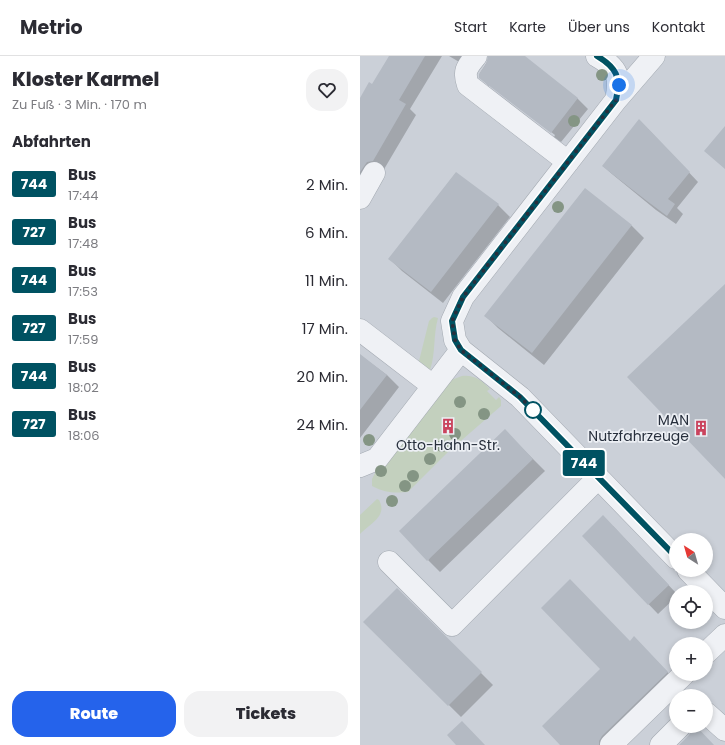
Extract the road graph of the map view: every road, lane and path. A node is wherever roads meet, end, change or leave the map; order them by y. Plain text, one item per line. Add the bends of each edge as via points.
1 (476, 56) edge
2 (597, 56) edge
3 (654, 56) edge
4 (616, 100) junction
5 (568, 162) junction
6 (374, 173) dead end
7 (360, 198) edge
8 (360, 330) edge
9 (461, 350) junction
10 (433, 386) junction
11 (360, 466) edge
12 (598, 478) junction
13 (669, 551) edge
14 (389, 562) dead end
15 (695, 577) edge
16 (725, 608) edge
17 (725, 635) edge
18 (713, 646) edge
19 (677, 681) edge
20 (713, 719) edge
21 (725, 730) edge
22 (673, 733) edge
23 (611, 745) edge
24 (661, 745) edge

1 - 5 street via 466,69 468,85
2 - 4 street via 615,71 619,85
3 - 4 street
4 - 5 street
5 - 9 street via 463,297 452,321 455,340
6 - 7 street
8 - 10 street
9 - 10 street
9 - 12 street via 520,397
10 - 11 street via 377,459
12 - 13 street
12 - 14 street via 452,625
15 - 16 street
17 - 18 street
19 - 23 street
20 - 21 street
22 - 24 street

